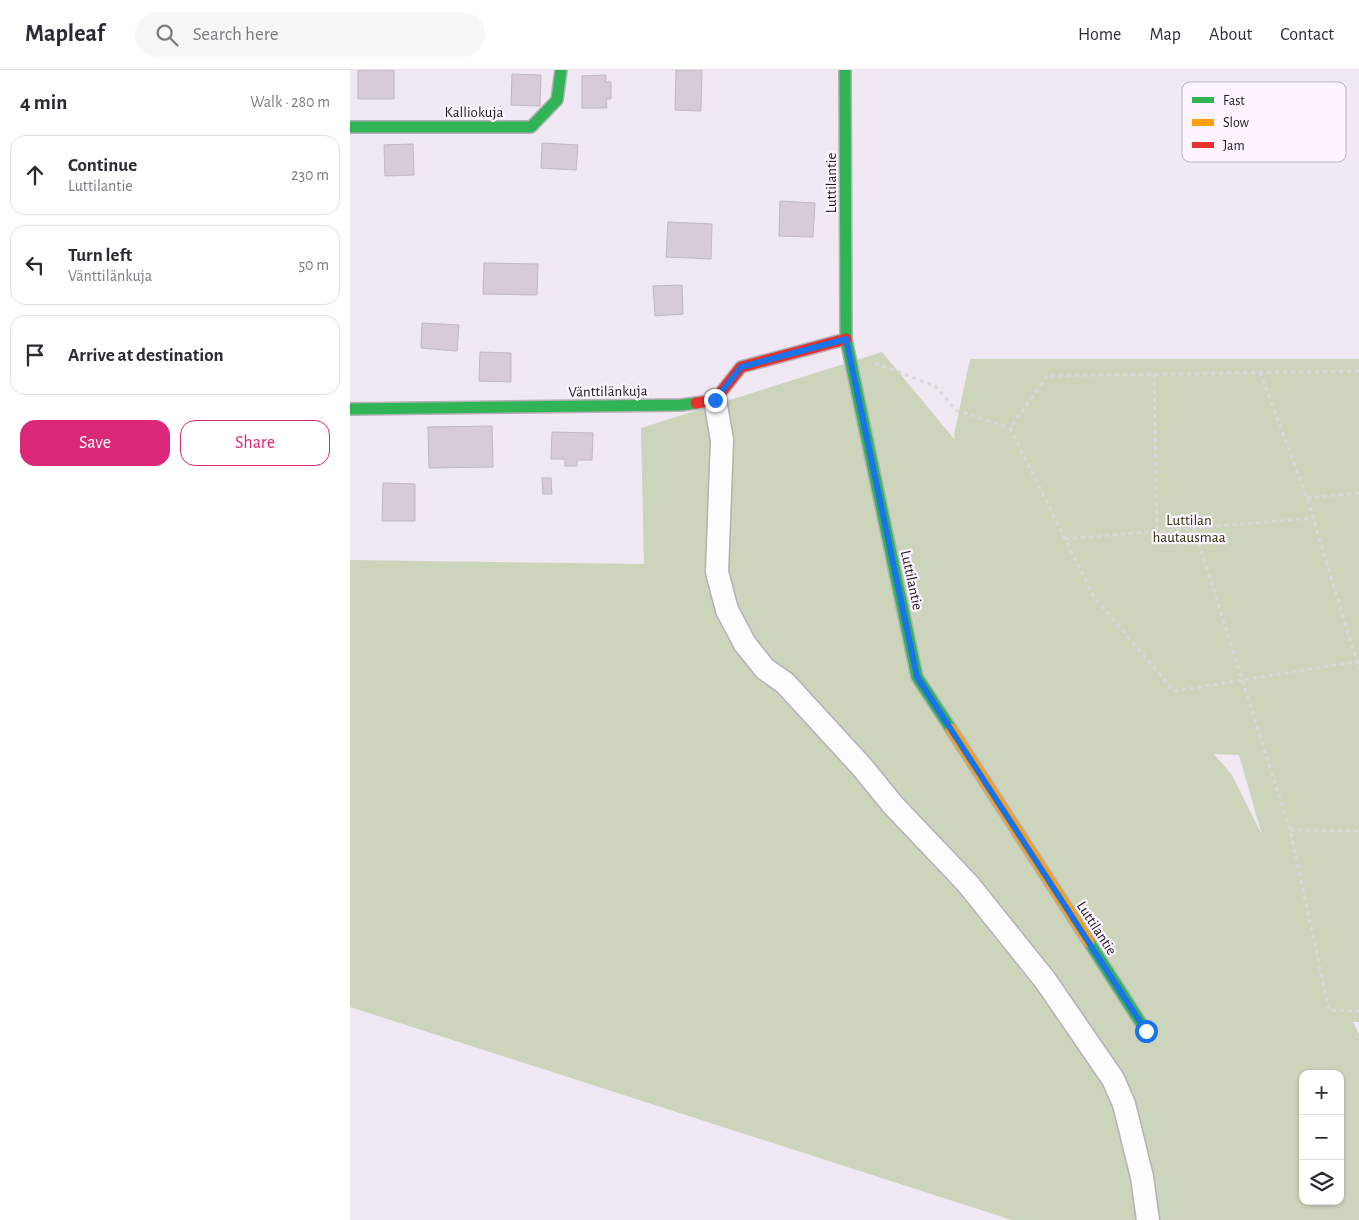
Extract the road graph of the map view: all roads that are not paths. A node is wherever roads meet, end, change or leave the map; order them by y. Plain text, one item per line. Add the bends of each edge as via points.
1 (561, 70) edge
2 (845, 70) edge
3 (350, 127) edge
4 (846, 339) junction
5 (715, 400) junction
6 (350, 409) edge
7 (1146, 1031) dead end
8 (1148, 1220) edge

1 - 3 street, Kalliokuja via 557,100 531,126
2 - 4 street, Luttilantie
4 - 5 street via 741,367
4 - 7 street, Luttilantie via 917,677
5 - 6 street, Vänttilänkuja via 681,405
5 - 8 street via 722,448 717,572 727,610 745,644 765,669 785,682 893,805 968,884 1045,980 1113,1079 1124,1104 1142,1177

